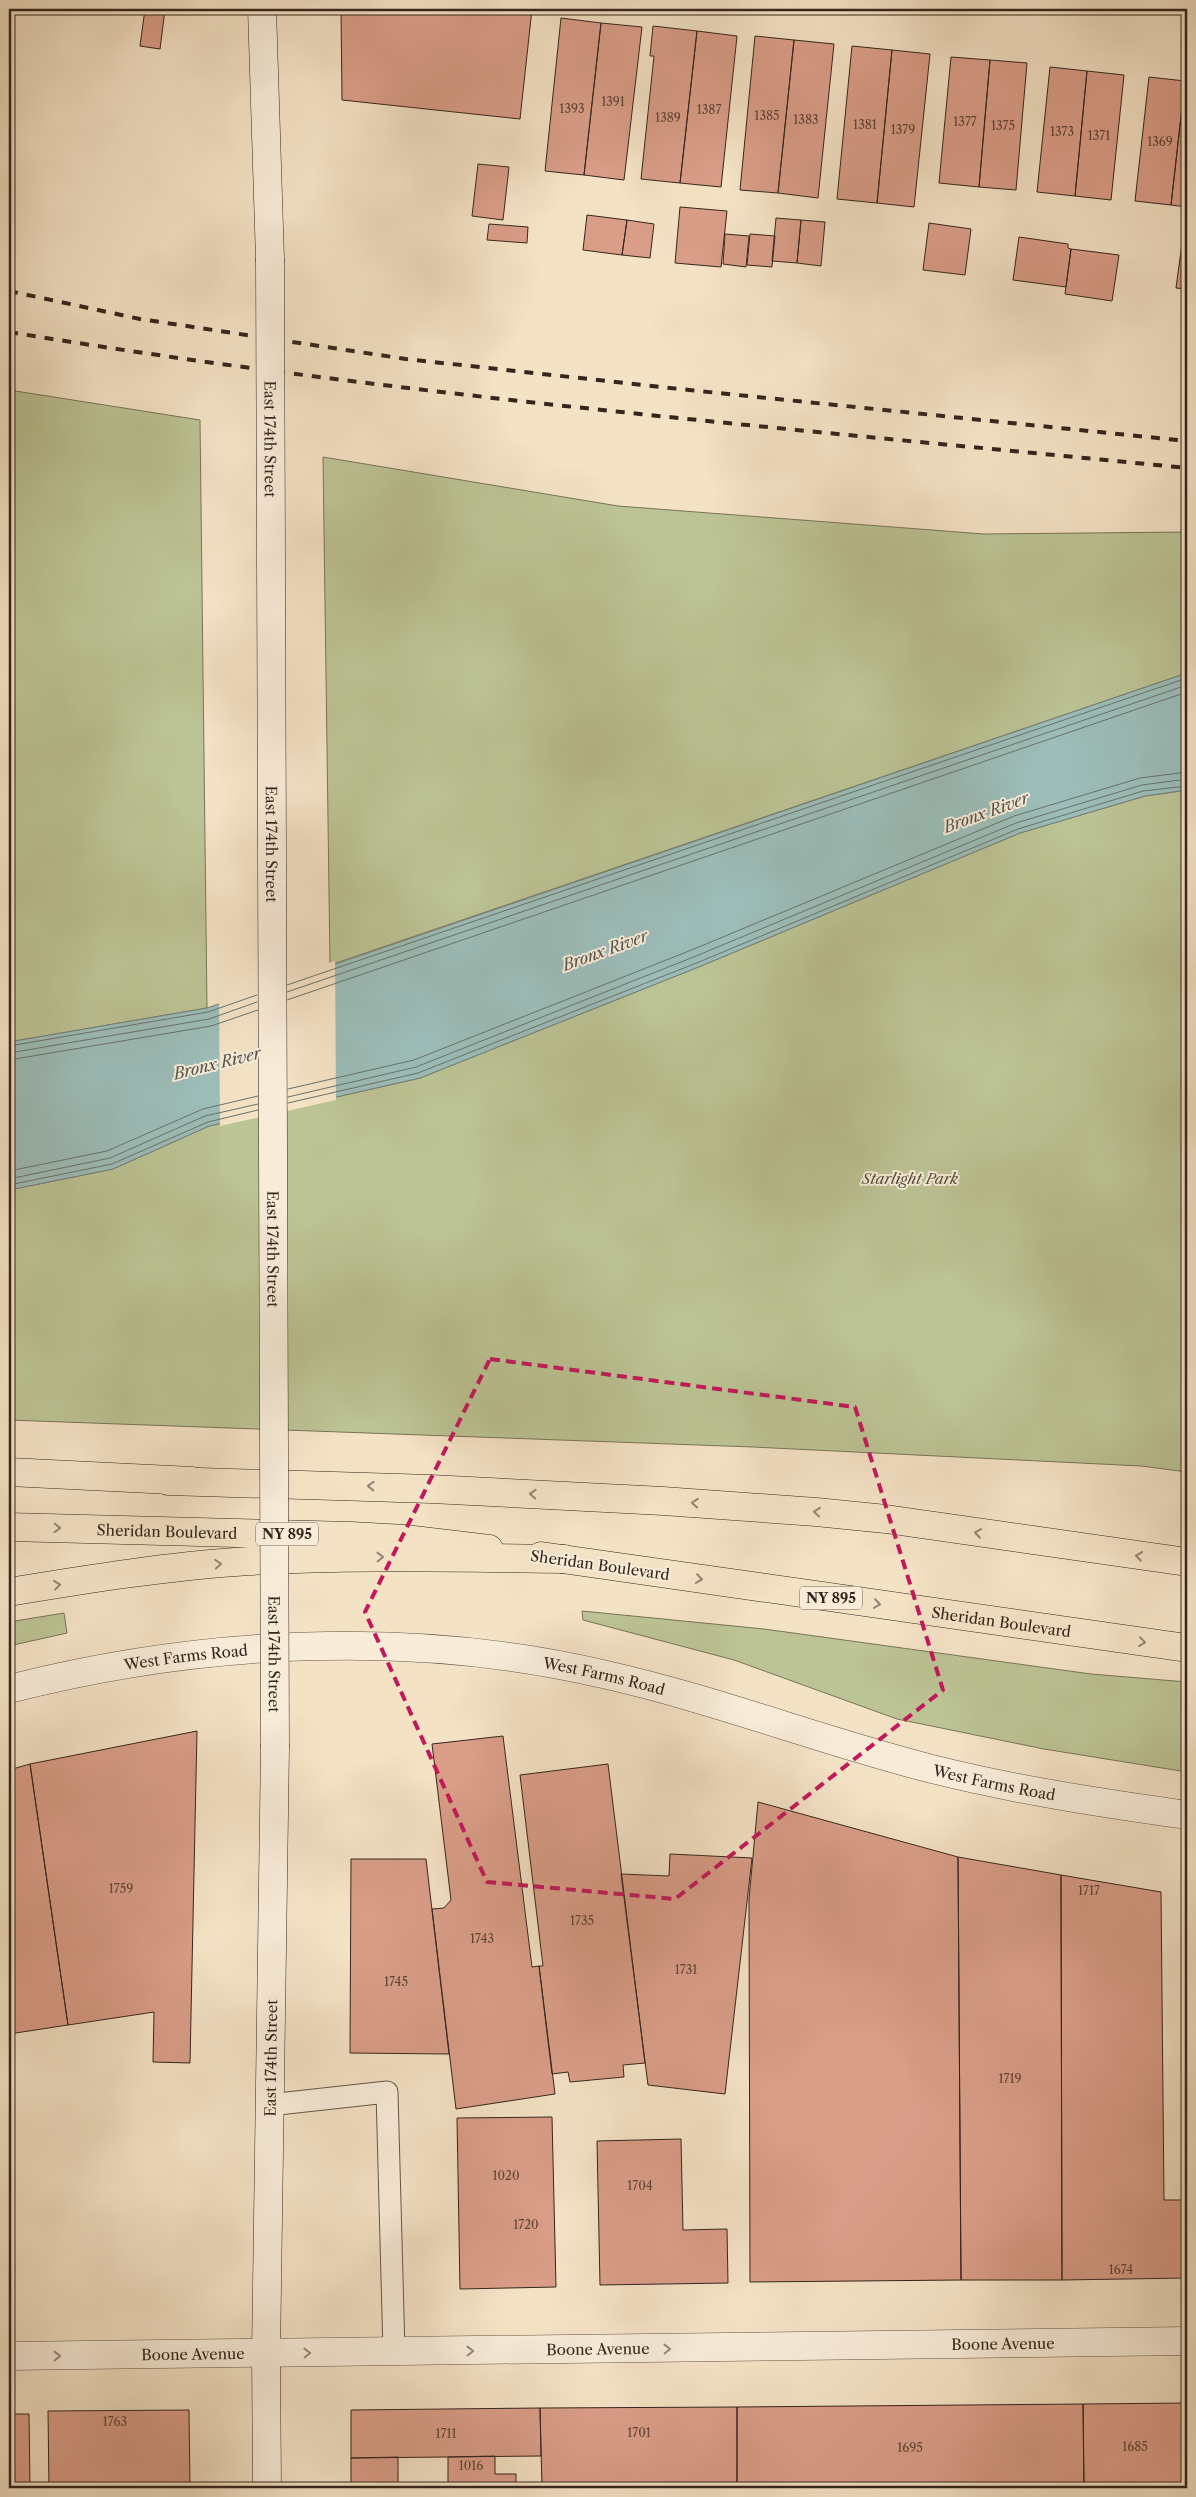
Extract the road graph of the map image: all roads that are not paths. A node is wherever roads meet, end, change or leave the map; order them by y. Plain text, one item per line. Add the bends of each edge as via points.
1 (262, 9) edge
2 (9, 1472) edge
3 (192, 1481) junction
4 (9, 1482) edge
5 (9, 1527) edge
6 (564, 1559) junction
7 (1187, 1562) edge
8 (9, 1592) edge
9 (1187, 1648) edge
10 (9, 1689) edge
11 (1187, 1815) edge
12 (269, 2105) junction
13 (1187, 2341) edge
14 (394, 2352) junction
15 (266, 2354) junction
16 (9, 2356) edge
17 (267, 2488) edge

1 - 12 main road, East 174th Street, bridge via 270,259 275,1747
2 - 3 main road
3 - 4 main road
7 -> 3 main road via 816,1512 431,1489
5 -> 6 main road, Sheridan Boulevard / NY 895 via 360,1536 458,1544
8 -> 6 main road via 249,1561 407,1556
6 -> 9 main road, Sheridan Boulevard / NY 895
10 - 11 main road, West Farms Road via 108,1667 233,1650 350,1647 458,1652 605,1674 700,1699 847,1746 951,1773 1105,1804
12 - 14 lane via 387,2092
12 - 15 main road, East 174th Street
14 -> 13 main road, Boone Avenue
15 -> 14 main road, Boone Avenue
16 -> 15 main road, Boone Avenue
15 - 17 main road, East 174th Street

